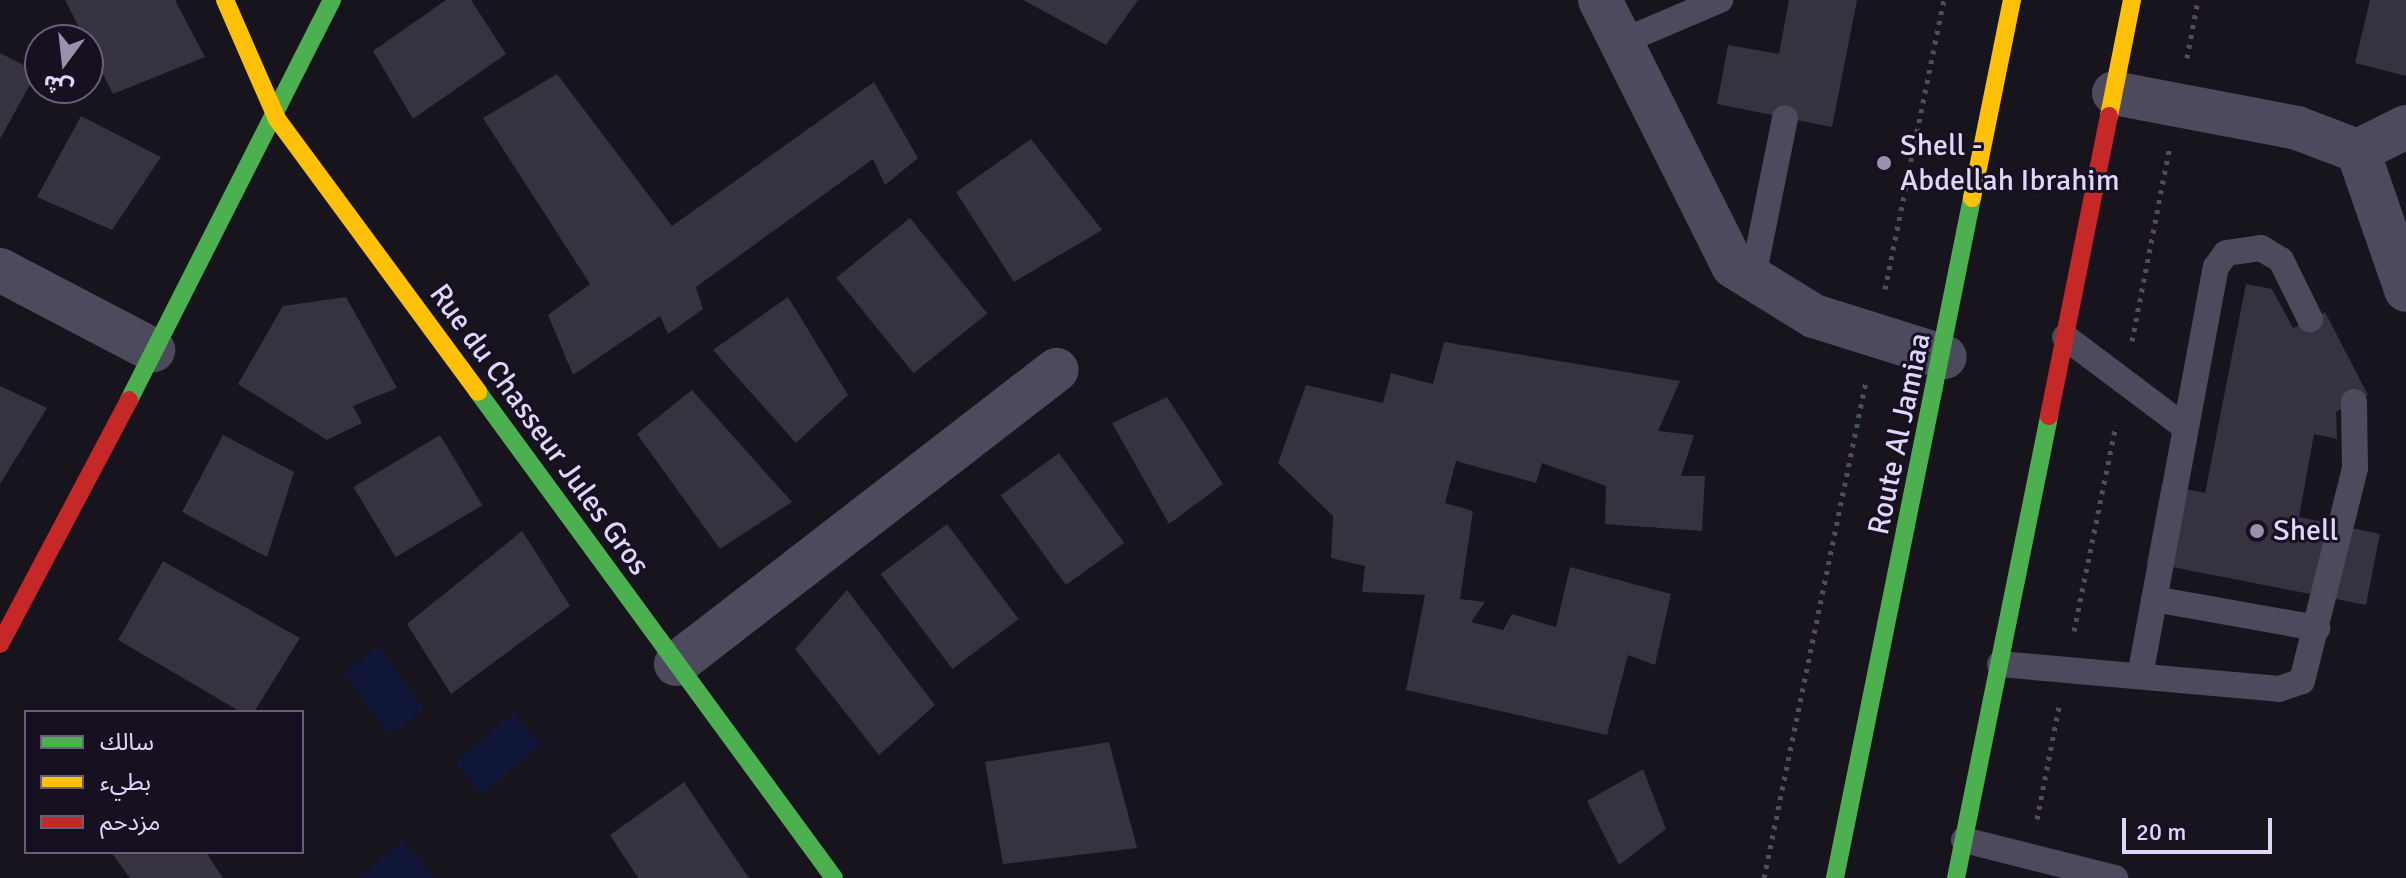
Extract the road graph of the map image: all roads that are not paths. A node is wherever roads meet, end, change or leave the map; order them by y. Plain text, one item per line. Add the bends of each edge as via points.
1 (225, 0) edge
2 (332, 0) edge
3 (1600, 0) edge
4 (1720, 0) edge
5 (2012, 0) edge
6 (2132, 0) edge
7 (1619, 43) junction
8 (2114, 93) junction
9 (1785, 118) dead end
10 (277, 119) junction
11 (2406, 127) edge
12 (2358, 151) junction
13 (0, 270) edge
14 (1752, 282) junction
15 (2406, 290) edge
16 (2310, 319) dead end
17 (2065, 337) junction
18 (153, 350) junction
19 (1945, 357) junction
20 (1057, 370) dead end
21 (2354, 402) dead end
22 (2185, 427) junction
23 (2154, 599) junction
24 (2317, 628) junction
25 (0, 644) edge
26 (676, 664) junction
27 (2000, 664) junction
28 (2140, 676) junction
29 (1964, 840) junction
30 (2108, 877) edge
31 (834, 878) edge
32 (1835, 878) edge
33 (1956, 878) edge

1 - 10 main road, Rue du Chasseur Jules Gros
2 - 10 main road
3 - 7 street
4 - 7 lane
5 - 19 main road, Route Al Jamiaa
6 - 8 main road
7 - 14 street via 1717,245
8 - 12 street via 2297,128
8 - 17 main road
9 - 14 lane
10 - 18 main road
10 - 26 main road, Rue du Chasseur Jules Gros
11 - 12 street
12 - 15 street
13 - 18 street
14 - 19 street via 1814,316
16 - 22 lane via 2281,260 2261,248 2226,253 2210,285
17 - 22 lane
17 - 27 main road
18 - 25 main road
19 - 32 main road, Route Al Jamiaa
20 - 26 street
21 - 24 lane via 2355,468
22 - 23 lane
23 - 24 lane
23 - 28 lane
24 - 28 lane via 2302,681 2292,689
26 - 31 main road, Rue du Chasseur Jules Gros
27 - 28 lane
27 - 29 main road
29 - 30 lane
29 - 33 main road

